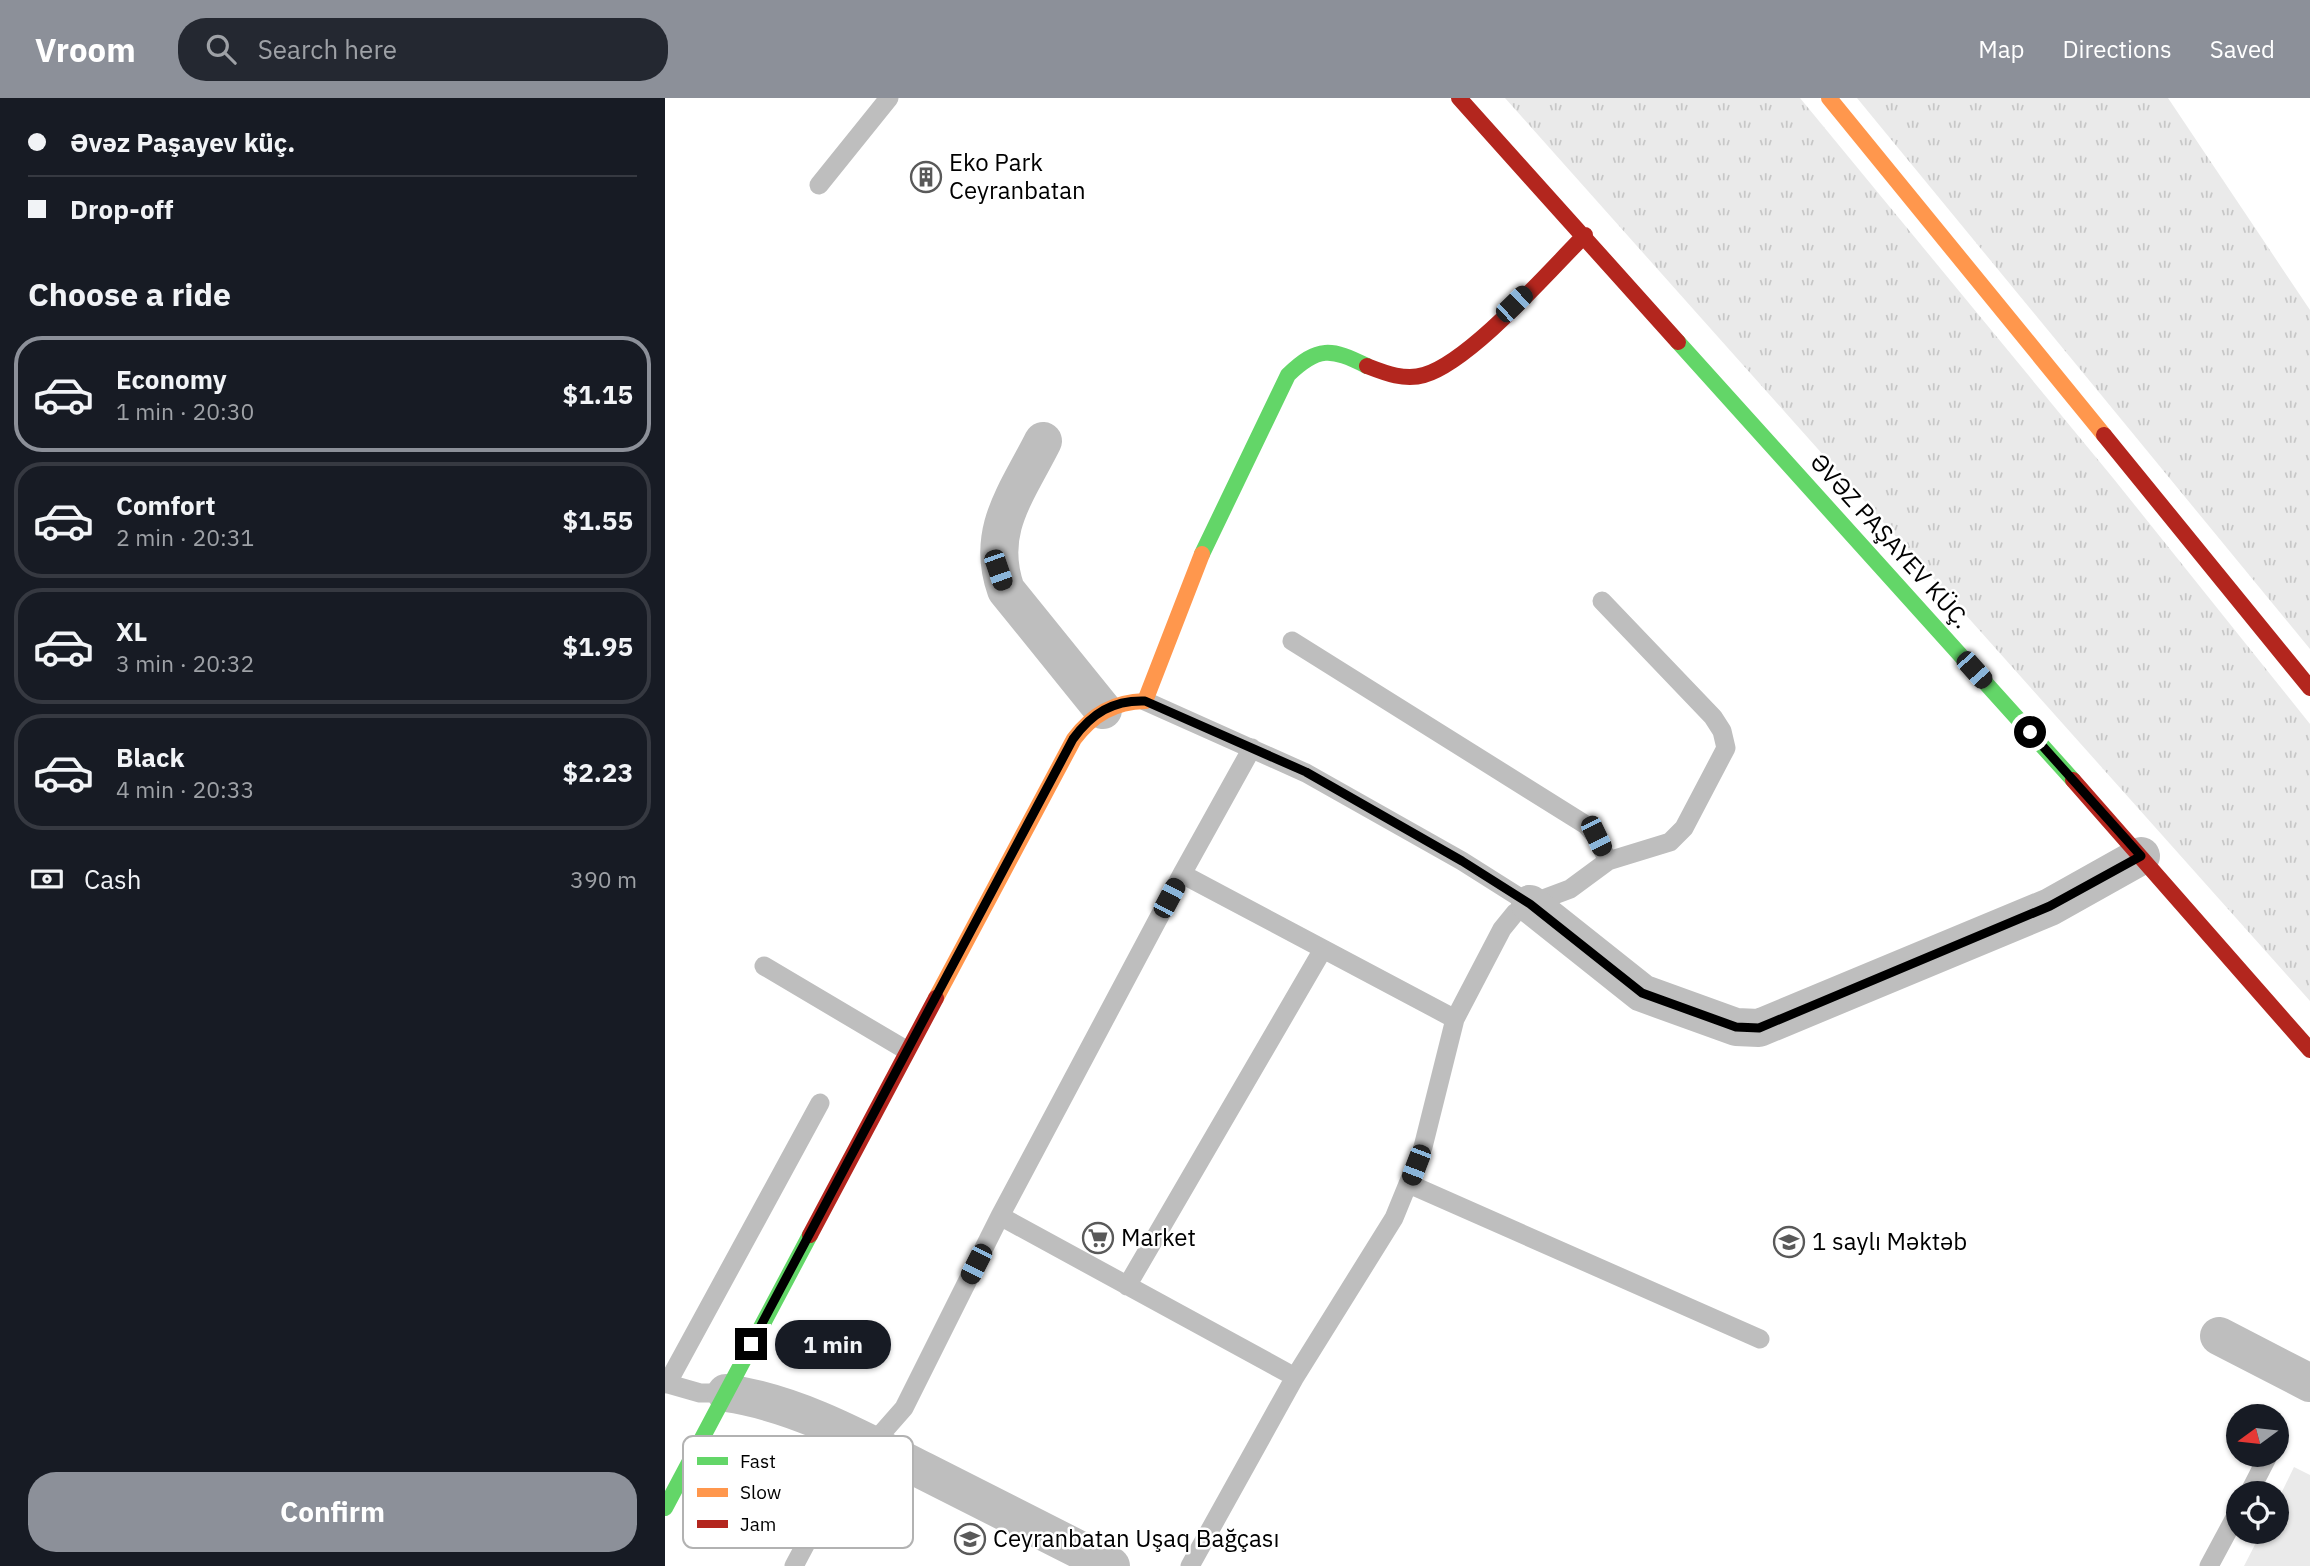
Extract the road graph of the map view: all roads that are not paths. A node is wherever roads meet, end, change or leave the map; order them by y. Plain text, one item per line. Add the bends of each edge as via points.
1 (889, 98) edge
2 (1459, 98) edge
3 (1829, 98) edge
4 (818, 185) dead end
5 (1585, 235) junction
6 (1044, 441) dead end
7 (1602, 601) dead end
8 (1292, 641) dead end
9 (2310, 688) edge
10 (1145, 701) junction
11 (1103, 709) junction
12 (1252, 748) junction
13 (2141, 856) junction
14 (1608, 861) junction
15 (1182, 874) junction
16 (1530, 904) junction
17 (1322, 951) junction
18 (764, 966) dead end
19 (1455, 1019) junction
20 (906, 1050) junction
21 (2310, 1050) edge
22 (820, 1103) dead end
23 (1409, 1184) junction
24 (1000, 1216) junction
25 (1127, 1286) junction
26 (2219, 1336) dead end
27 (1759, 1339) dead end
28 (1295, 1377) junction
29 (666, 1383) edge
30 (2310, 1383) edge
31 (726, 1394) junction
32 (704, 1436) edge
33 (852, 1436) edge
34 (880, 1436) edge
35 (913, 1466) edge
36 (683, 1474) edge
37 (665, 1508) edge
38 (2226, 1534) edge
39 (804, 1548) edge
40 (794, 1566) edge
41 (1111, 1566) edge
42 (1191, 1566) edge
43 (2209, 1566) edge

1 - 4 lane
2 - 5 street, ƏVƏZ PAŞAYEV KÜÇ.
3 - 9 street
5 - 10 street via 1479,338 1424,376 1399,378 1321,351 1302,358 1261,425 1209,536
5 - 13 street, ƏVƏZ PAŞAYEV KÜÇ.
6 - 11 street via 997,539 998,570 1006,590
7 - 14 lane via 1713,718 1726,748 1683,828 1670,842
8 - 14 lane via 1586,825
10 - 11 street via 1126,701
10 - 12 lane
11 - 20 street via 1087,720 1073,739
12 - 15 lane
12 - 16 lane via 1306,772
13 - 16 street via 2050,906 1759,1028 1736,1027 1642,993
13 - 21 street, ƏVƏZ PAŞAYEV KÜÇ.
14 - 16 lane via 1570,890
15 - 17 lane
15 - 24 lane
16 - 19 lane via 1502,929
17 - 19 lane
17 - 25 lane
18 - 20 lane
19 - 23 lane via 1423,1147
20 - 31 street
22 - 29 lane
23 - 27 lane
23 - 28 lane via 1394,1218
24 - 25 lane
24 - 34 lane via 904,1408
25 - 28 lane
26 - 30 street
28 - 42 lane
29 - 31 lane via 700,1393
31 - 32 street
31 - 33 street via 789,1408
35 - 41 street
36 - 37 street
38 - 43 lane
39 - 40 lane

